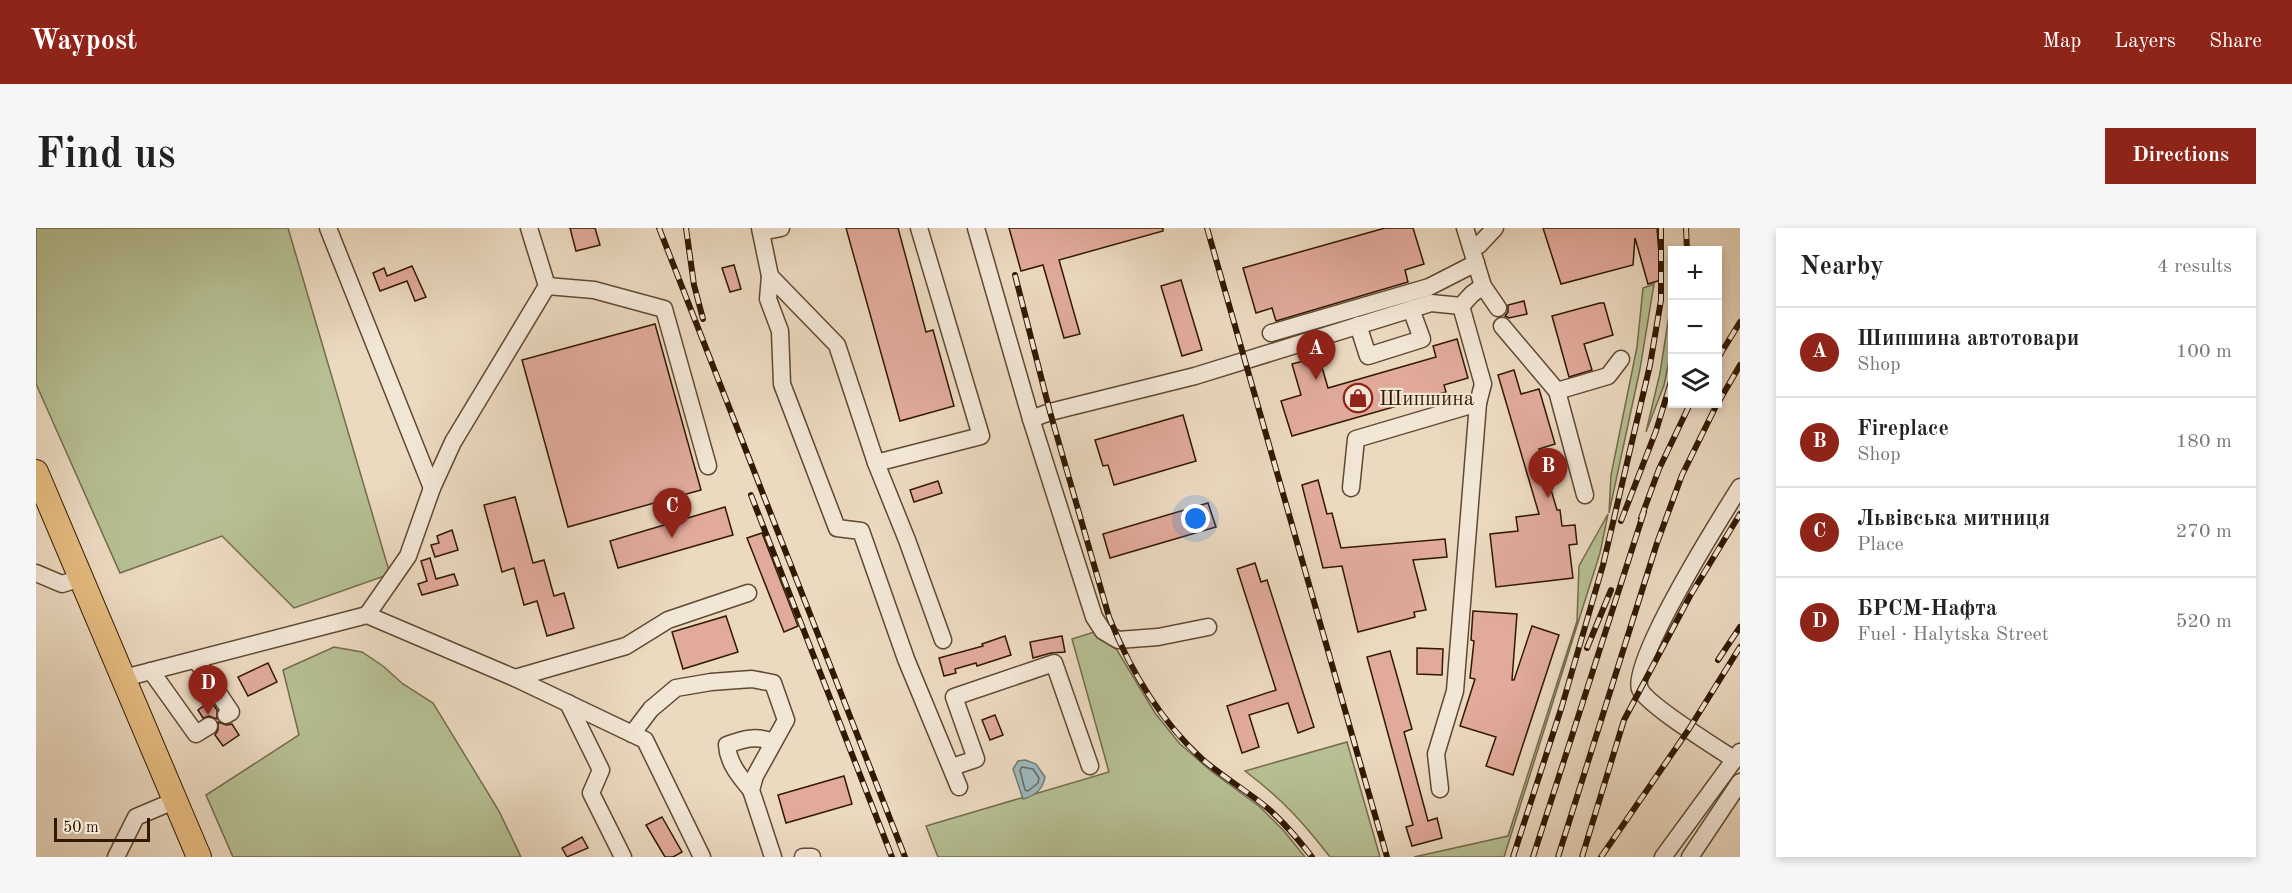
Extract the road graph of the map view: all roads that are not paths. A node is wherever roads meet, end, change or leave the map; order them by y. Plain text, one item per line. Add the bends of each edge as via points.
1 (328, 228) edge
2 (529, 228) edge
3 (781, 228) edge
4 (919, 228) edge
5 (976, 228) edge
6 (1465, 228) edge
7 (1495, 228) edge
8 (761, 230) edge
9 (1473, 255) junction
10 (770, 276) junction
11 (547, 286) junction
12 (1483, 286) junction
13 (1461, 306) junction
14 (1498, 308) dead end
15 (1411, 309) junction
16 (1358, 325) junction
17 (1502, 326) dead end
18 (1271, 333) dead end
19 (1621, 359) dead end
20 (1557, 391) junction
21 (1478, 403) junction
22 (1031, 419) junction
23 (876, 463) junction
24 (708, 466) dead end
25 (36, 472) edge
26 (1740, 487) edge
27 (432, 488) junction
28 (1351, 488) dead end
29 (1585, 495) dead end
30 (36, 573) edge
31 (81, 578) junction
32 (748, 593) dead end
33 (367, 615) junction
34 (1208, 627) dead end
35 (943, 640) dead end
36 (196, 660) junction
37 (151, 671) junction
38 (124, 678) junction
39 (515, 678) junction
40 (568, 703) junction
41 (226, 715) dead end
42 (209, 726) dead end
43 (632, 734) junction
44 (773, 742) junction
45 (1737, 756) edge
46 (1090, 766) dead end
47 (952, 767) junction
48 (1740, 782) edge
49 (959, 787) dead end
50 (1440, 789) dead end
51 (750, 790) junction
52 (174, 801) junction
53 (116, 857) edge
54 (199, 857) edge
55 (623, 857) edge
56 (702, 857) edge
57 (773, 857) edge
58 (803, 857) edge
59 (812, 857) edge
60 (1663, 857) edge
61 (1690, 857) edge

1 - 27 street
2 - 11 street
3 - 8 street
4 - 23 street via 981,436
5 - 22 street
6 - 9 street
7 - 9 street
8 - 10 street
9 - 12 street
9 - 18 street via 1429,286
10 - 23 street via 837,345
10 - 47 street via 768,299 780,331 782,384 837,528 861,531 906,659
11 - 24 street via 594,290 664,309
11 - 27 street via 453,442
12 - 13 street
12 - 14 street
13 - 15 street via 1431,303
13 - 21 street via 1484,384
15 - 16 street
15 - 16 street via 1422,339 1368,356
16 - 22 street via 1195,376
17 - 20 street
19 - 20 street via 1608,376
20 - 29 street
21 - 28 street via 1356,439
21 - 50 street via 1455,691 1436,754
22 - 34 street via 1094,617 1103,631 1118,640
23 - 35 street
25 - 31 highway
26 - 45 street via 1672,603 1642,663 1638,683 1655,705
27 - 33 street via 408,556
30 - 31 street via 62,584
31 - 38 highway
32 - 39 street via 668,620 626,646
33 - 36 street
33 - 39 street
36 - 37 street
36 - 41 street via 231,712
37 - 38 street
37 - 42 street via 196,734
38 - 52 highway
39 - 40 street
40 - 43 street
40 - 55 street via 601,770 591,794
43 - 44 street via 651,709 676,688 752,679 773,683 786,720
43 - 56 street via 645,740
44 - 51 street
44 - 51 street via 747,738 727,745 727,754
45 - 60 street
46 - 47 street via 1054,663 954,697 976,759
47 - 49 street
48 - 61 street
51 - 57 street
52 - 53 street via 136,817
52 - 54 highway
58 - 59 street

